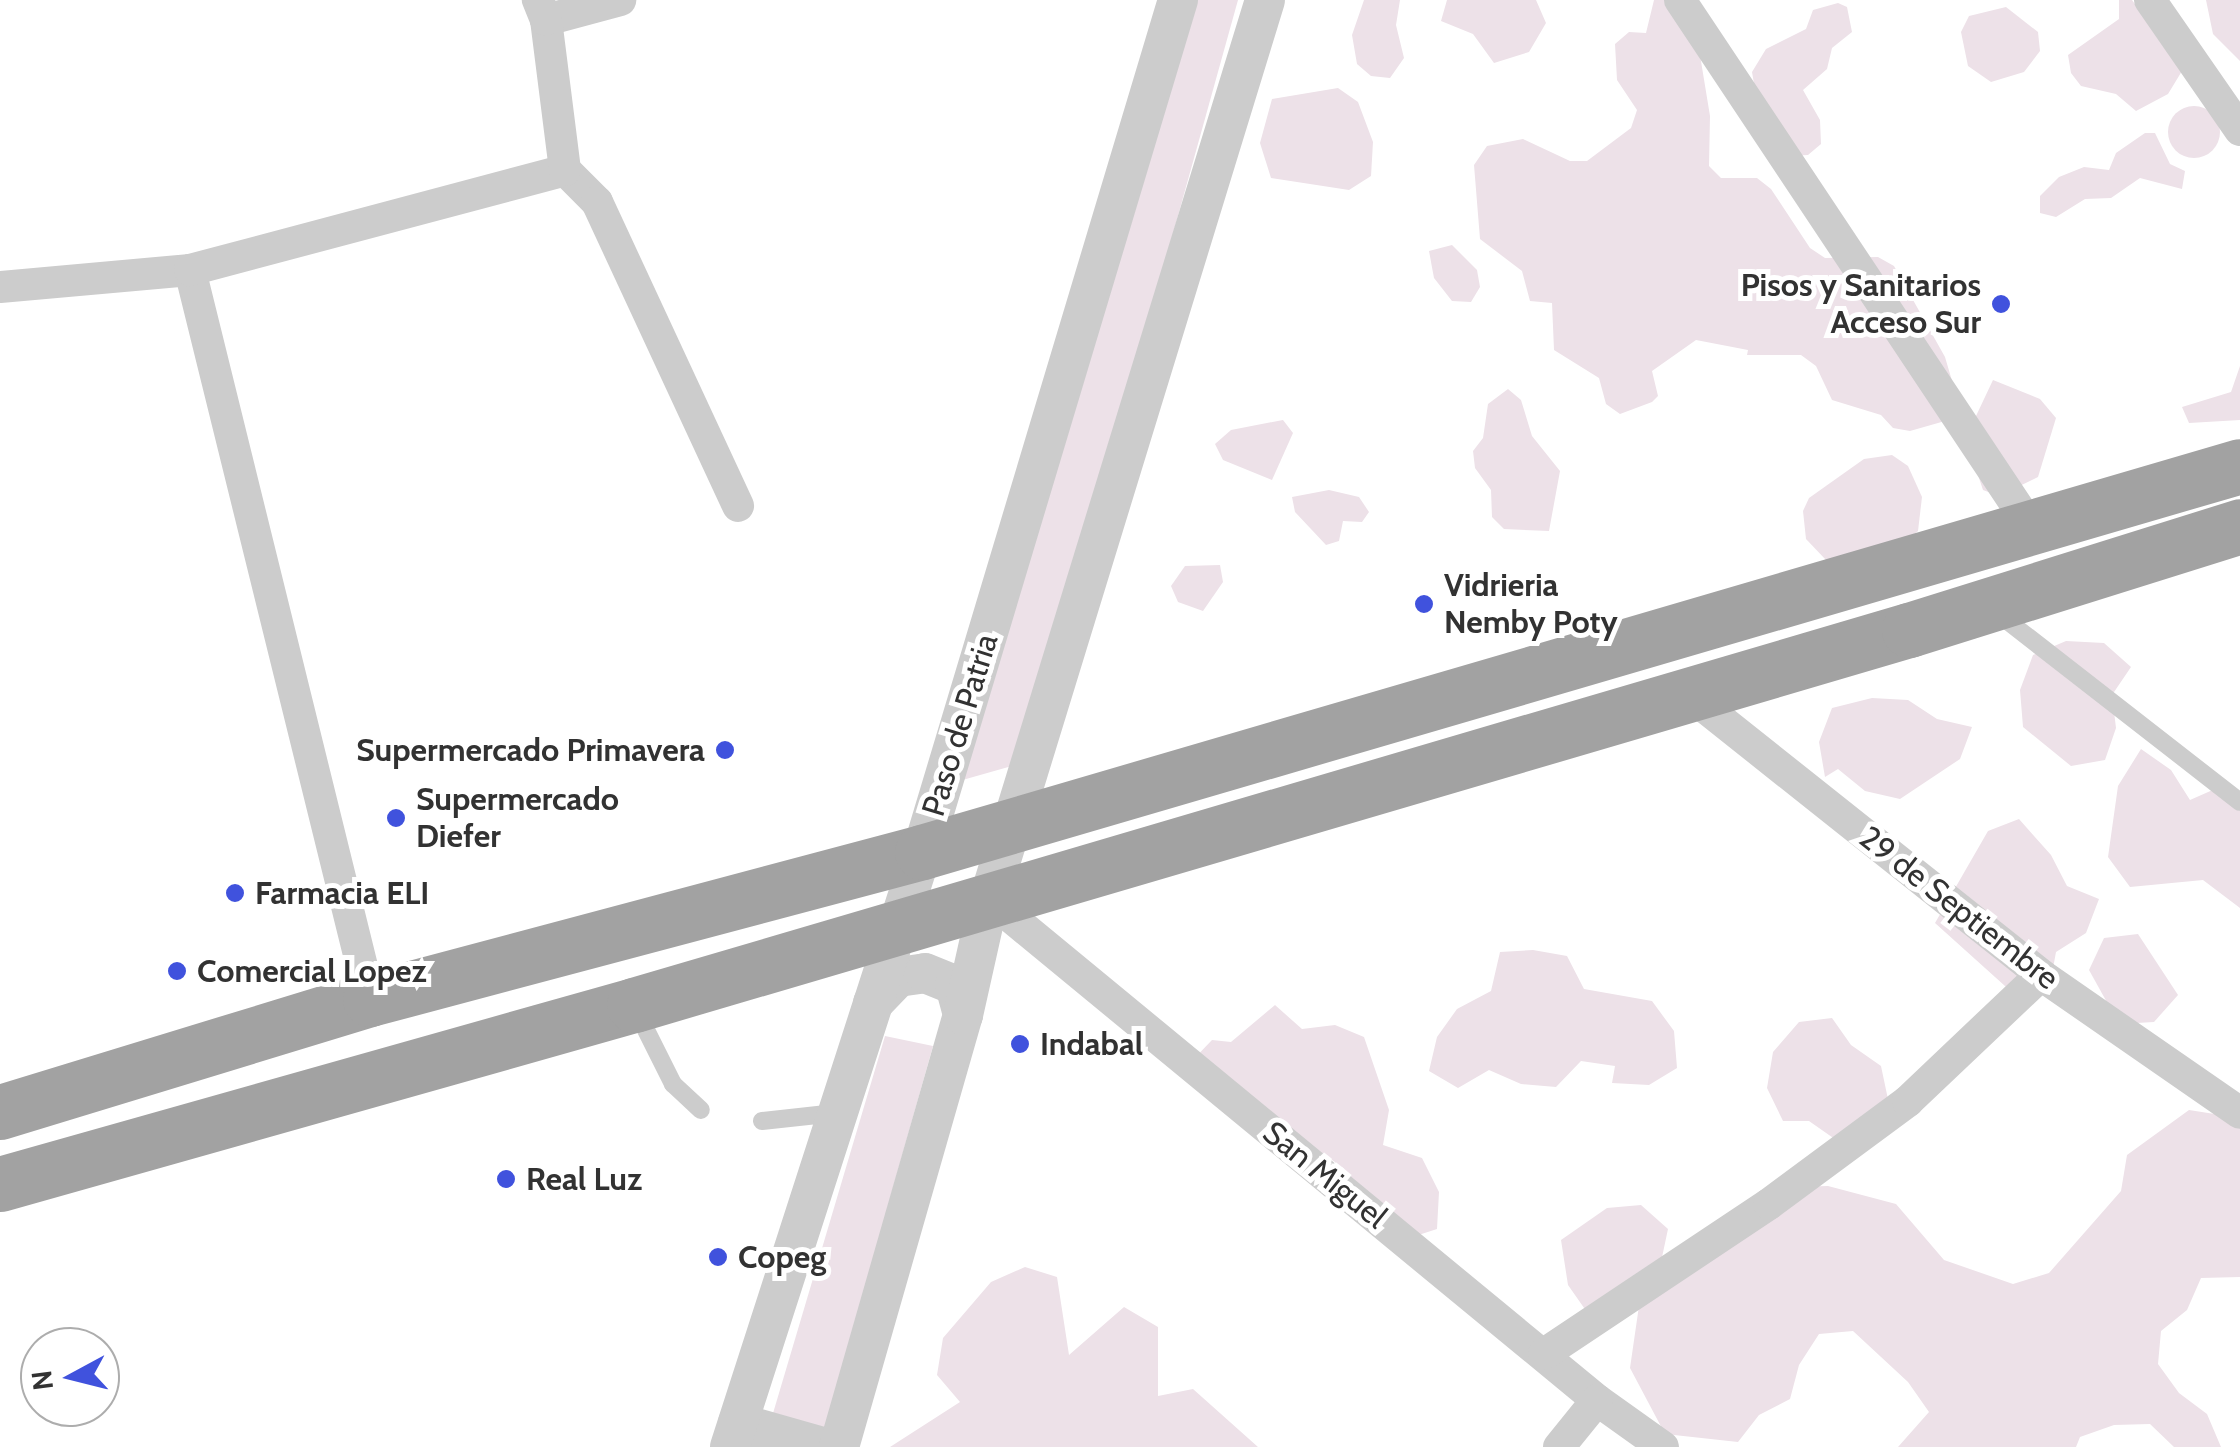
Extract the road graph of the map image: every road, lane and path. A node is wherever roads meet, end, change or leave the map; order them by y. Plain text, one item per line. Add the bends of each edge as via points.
1 (620, 0) edge
2 (1178, 0) edge
3 (1265, 0) edge
4 (1680, 0) edge
5 (2150, 0) edge
6 (542, 10) edge
7 (2240, 130) edge
8 (565, 170) junction
9 (190, 270) junction
10 (0, 287) edge
11 (2240, 466) edge
12 (738, 506) dead end
13 (2240, 526) edge
14 (2032, 528) junction
15 (1988, 606) junction
16 (1687, 693) junction
17 (2240, 802) edge
18 (1014, 820) junction
19 (922, 852) junction
20 (989, 900) junction
21 (900, 922) junction
22 (2041, 975) junction
23 (370, 999) junction
24 (873, 1003) junction
25 (634, 1005) junction
26 (963, 1015) junction
27 (701, 1110) dead end
28 (0, 1112) edge
29 (2240, 1112) edge
30 (838, 1113) junction
31 (762, 1121) dead end
32 (0, 1184) edge
33 (1544, 1354) junction
34 (1596, 1400) junction
35 (734, 1435) edge
36 (822, 1447) edge
37 (839, 1447) edge
38 (1560, 1447) edge
39 (1663, 1447) edge

1 - 6 street
2 - 19 street, Paso de Patria
3 - 18 street
4 - 14 street
5 - 7 street
6 - 8 street
8 - 9 street
8 - 12 street via 597,202
9 - 10 street
9 - 23 street
11 - 14 highway
13 - 15 highway
14 - 18 highway
15 - 16 highway
15 - 17 lane
16 - 20 highway
16 - 22 street, 29 de Septiembre
18 - 19 highway
18 - 20 street
19 - 21 street, Paso de Patria
19 - 23 highway
20 - 21 highway
20 - 26 street
20 - 33 street, San Miguel
21 - 24 street, Paso de Patria
21 - 25 highway
22 - 29 street, 29 de Septiembre
22 - 33 street via 1908,1101 1770,1204
23 - 28 highway
24 - 26 street via 898,977 926,973 954,985
24 - 30 street, Paso de Patria
25 - 27 lane via 674,1084
25 - 32 highway
26 - 37 street
30 - 31 lane
30 - 35 street, Paso de Patria
33 - 34 street, San Miguel
34 - 38 street
34 - 39 street, San Miguel
35 - 36 street

